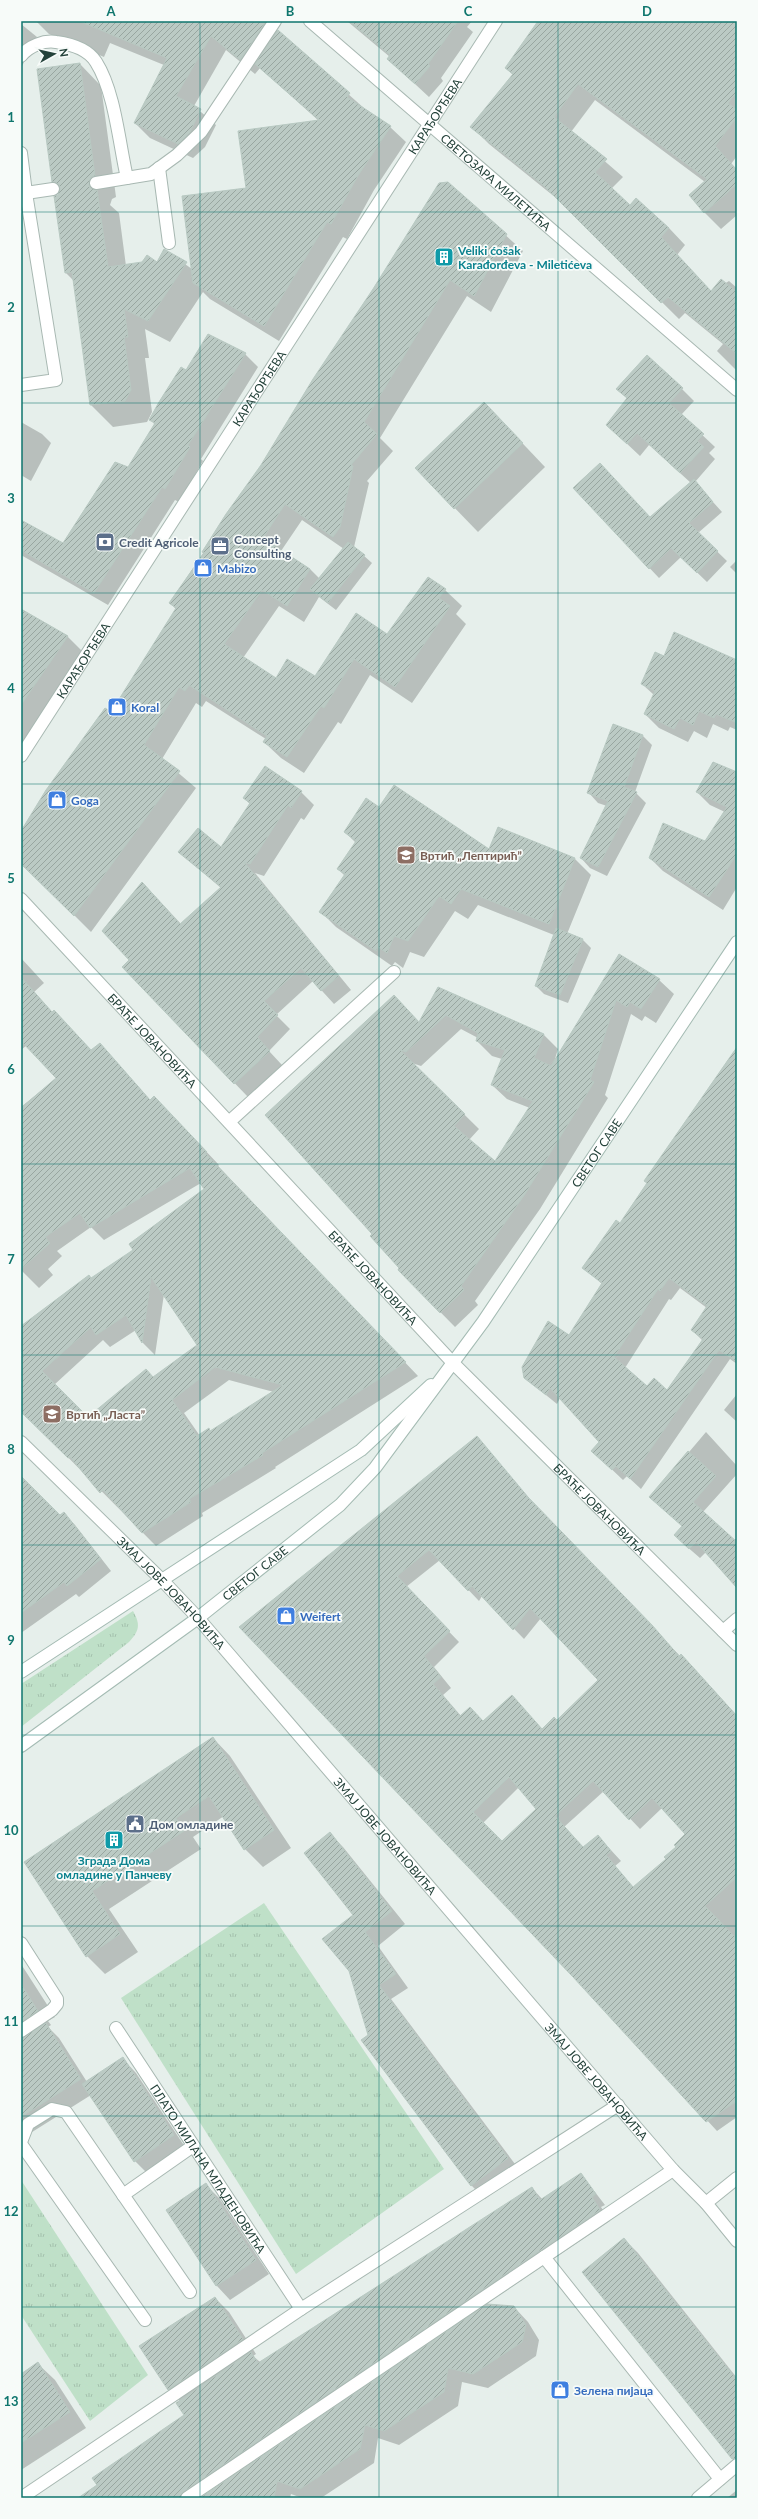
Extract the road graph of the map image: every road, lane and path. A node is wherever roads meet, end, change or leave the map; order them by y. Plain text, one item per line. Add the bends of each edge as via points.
1 (274, 21) edge
2 (310, 21) edge
3 (496, 21) edge
4 (21, 56) edge
5 (429, 124) junction
6 (21, 153) edge
7 (159, 168) junction
8 (127, 178) junction
9 (96, 183) dead end
10 (53, 189) dead end
11 (24, 193) edge
12 (169, 243) dead end
13 (21, 385) edge
14 (737, 390) edge
15 (21, 756) edge
16 (21, 899) edge
17 (737, 942) edge
18 (394, 972) dead end
19 (229, 1122) junction
20 (454, 1364) junction
21 (21, 1442) edge
22 (162, 1580) junction
23 (198, 1618) junction
24 (737, 1619) edge
25 (723, 1631) junction
26 (737, 1645) edge
27 (21, 1672) edge
28 (21, 1746) edge
29 (21, 1943) edge
30 (116, 2028) dead end
31 (21, 2031) edge
32 (618, 2105) junction
33 (21, 2143) edge
34 (193, 2146) junction
35 (673, 2170) junction
36 (737, 2178) edge
37 (123, 2195) junction
38 (706, 2203) junction
39 (737, 2241) edge
40 (544, 2257) junction
41 (190, 2292) dead end
42 (302, 2309) junction
43 (145, 2320) dead end
44 (737, 2465) edge
45 (720, 2479) junction
46 (21, 2498) edge
47 (187, 2498) edge
48 (698, 2498) edge

1 - 7 street via 201,132
2 - 5 street, СВЕТОЗАРА МИЛЕТИЋА
3 - 5 street, КАРАЂОРЂЕВА
4 - 8 street via 38,44 54,41 75,45 96,61 110,101
5 - 14 street, СВЕТОЗАРА МИЛЕТИЋА
5 - 15 street, КАРАЂОРЂЕВА
6 - 11 street
7 - 8 street via 151,174
7 - 12 street
8 - 9 street
10 - 11 street
11 - 13 street via 56,380
16 - 19 street, БРАЋЕ ЈОВАНОВИЋА
17 - 20 street, СВЕТОГ САВЕ
18 - 19 street
19 - 20 street, БРАЋЕ ЈОВАНОВИЋА
20 - 22 street, СВЕТОГ САВЕ via 361,1450
20 - 23 street, СВЕТОГ САВЕ via 376,1468 340,1505
20 - 25 street, БРАЋЕ ЈОВАНОВИЋА
21 - 22 street, ЗМАЈ ЈОВЕ ЈОВАНОВИЋА
22 - 23 street, ЗМАЈ ЈОВЕ ЈОВАНОВИЋА
22 - 27 street, СВЕТОГ САВЕ
23 - 28 street, СВЕТОГ САВЕ
23 - 32 street, ЗМАЈ ЈОВЕ ЈОВАНОВИЋА
24 - 25 street
25 - 26 street, БРАЋЕ ЈОВАНОВИЋА
29 - 31 street via 57,2004
30 - 34 street, ПЛАТО МИЛАНА МЛАДЕНОВИЋА
32 - 35 street, ЗМАЈ ЈОВЕ ЈОВАНОВИЋА
32 - 42 street
33 - 37 street via 28,2124 52,2110 66,2112
33 - 43 street
34 - 37 street
34 - 42 street, ПЛАТО МИЛАНА МЛАДЕНОВИЋА
35 - 38 street, ЗМАЈ ЈОВЕ ЈОВАНОВИЋА
35 - 40 street
36 - 38 street
37 - 41 street
38 - 39 street, ЗМАЈ ЈОВЕ ЈОВАНОВИЋА
40 - 45 street
40 - 47 street
42 - 46 street
44 - 45 street
45 - 48 street

